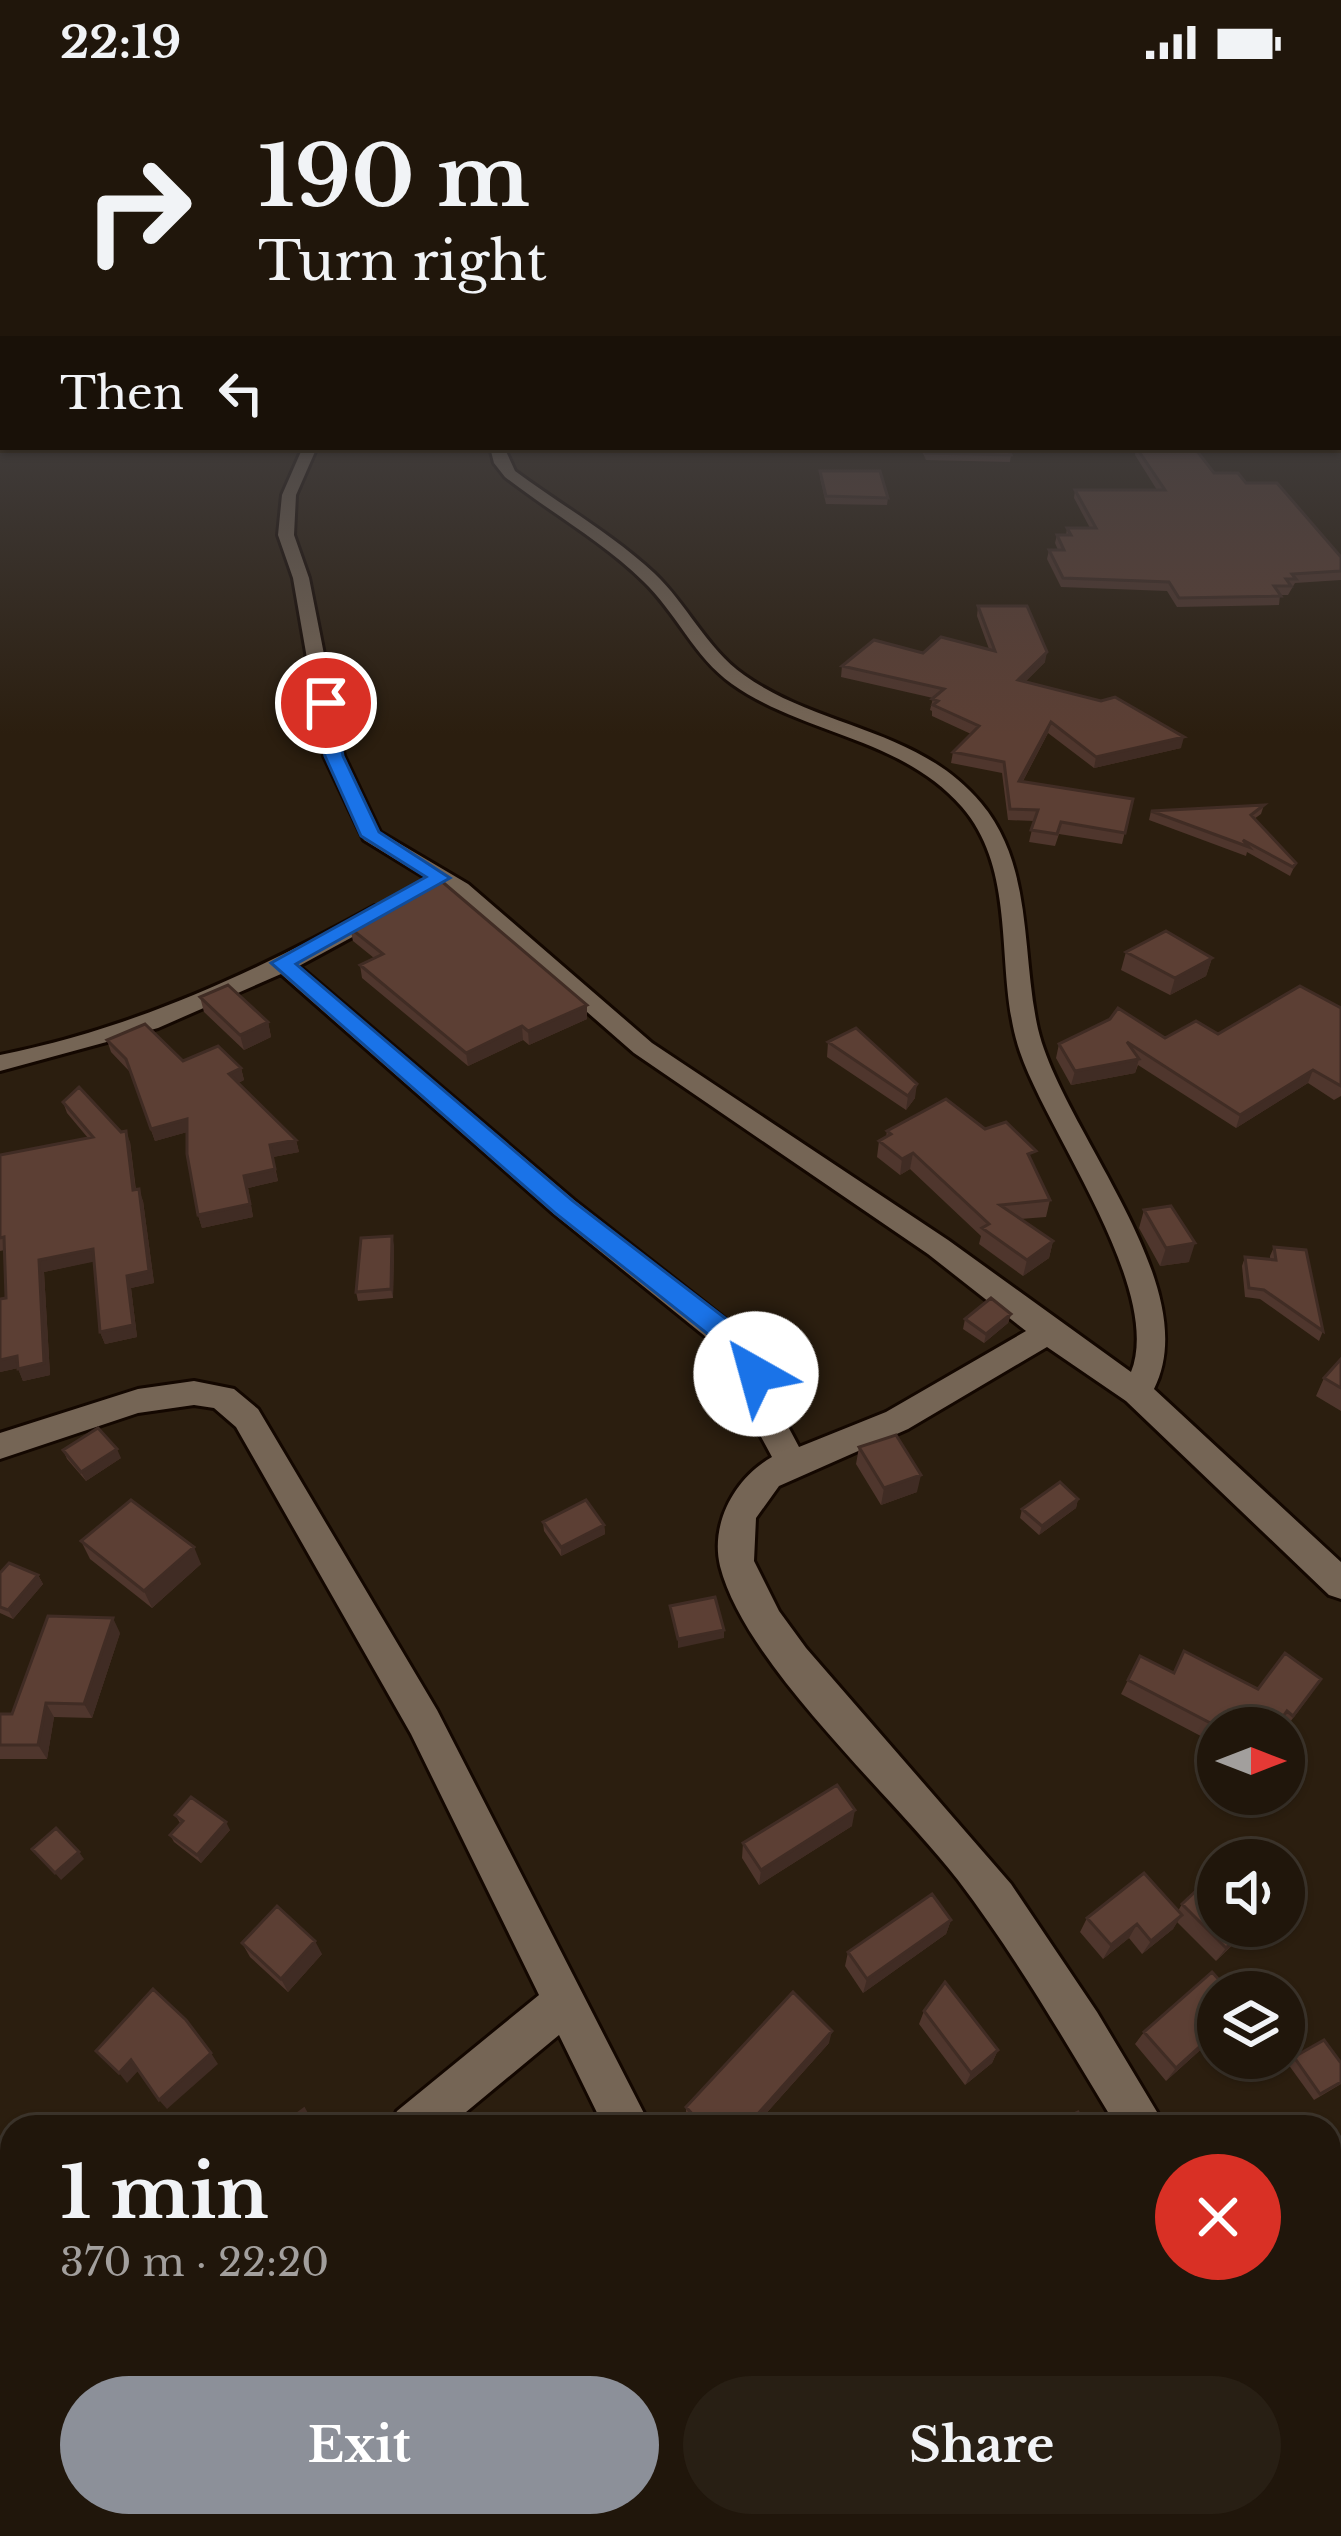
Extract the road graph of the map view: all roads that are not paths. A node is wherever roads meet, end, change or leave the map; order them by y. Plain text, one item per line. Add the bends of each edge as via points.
1 (288, 504) edge
2 (551, 504) edge
3 (423, 888) junction
4 (282, 963) junction
5 (0, 1063) edge
6 (1050, 1332) junction
7 (1137, 1392) junction
8 (0, 1446) edge
9 (791, 1462) junction
10 (1336, 1570) edge
11 (565, 2002) junction
12 (428, 2115) edge
13 (622, 2115) edge
14 (1136, 2115) edge

1 - 3 street via 286,536 334,756 370,836
2 - 7 street via 650,579 736,679 961,789 993,840 1007,889 1033,1055 1147,1305 1153,1348
3 - 4 street
3 - 6 street via 460,889 643,1048
4 - 5 street via 139,1028
4 - 9 street via 564,1207 737,1344
6 - 7 street
6 - 9 street via 922,1409
7 - 10 street
8 - 11 street via 156,1399 218,1396 235,1405 259,1433 424,1723
9 - 14 street via 766,1476 740,1516 735,1561 744,1584 800,1665 973,1866
11 - 12 street
11 - 13 street

